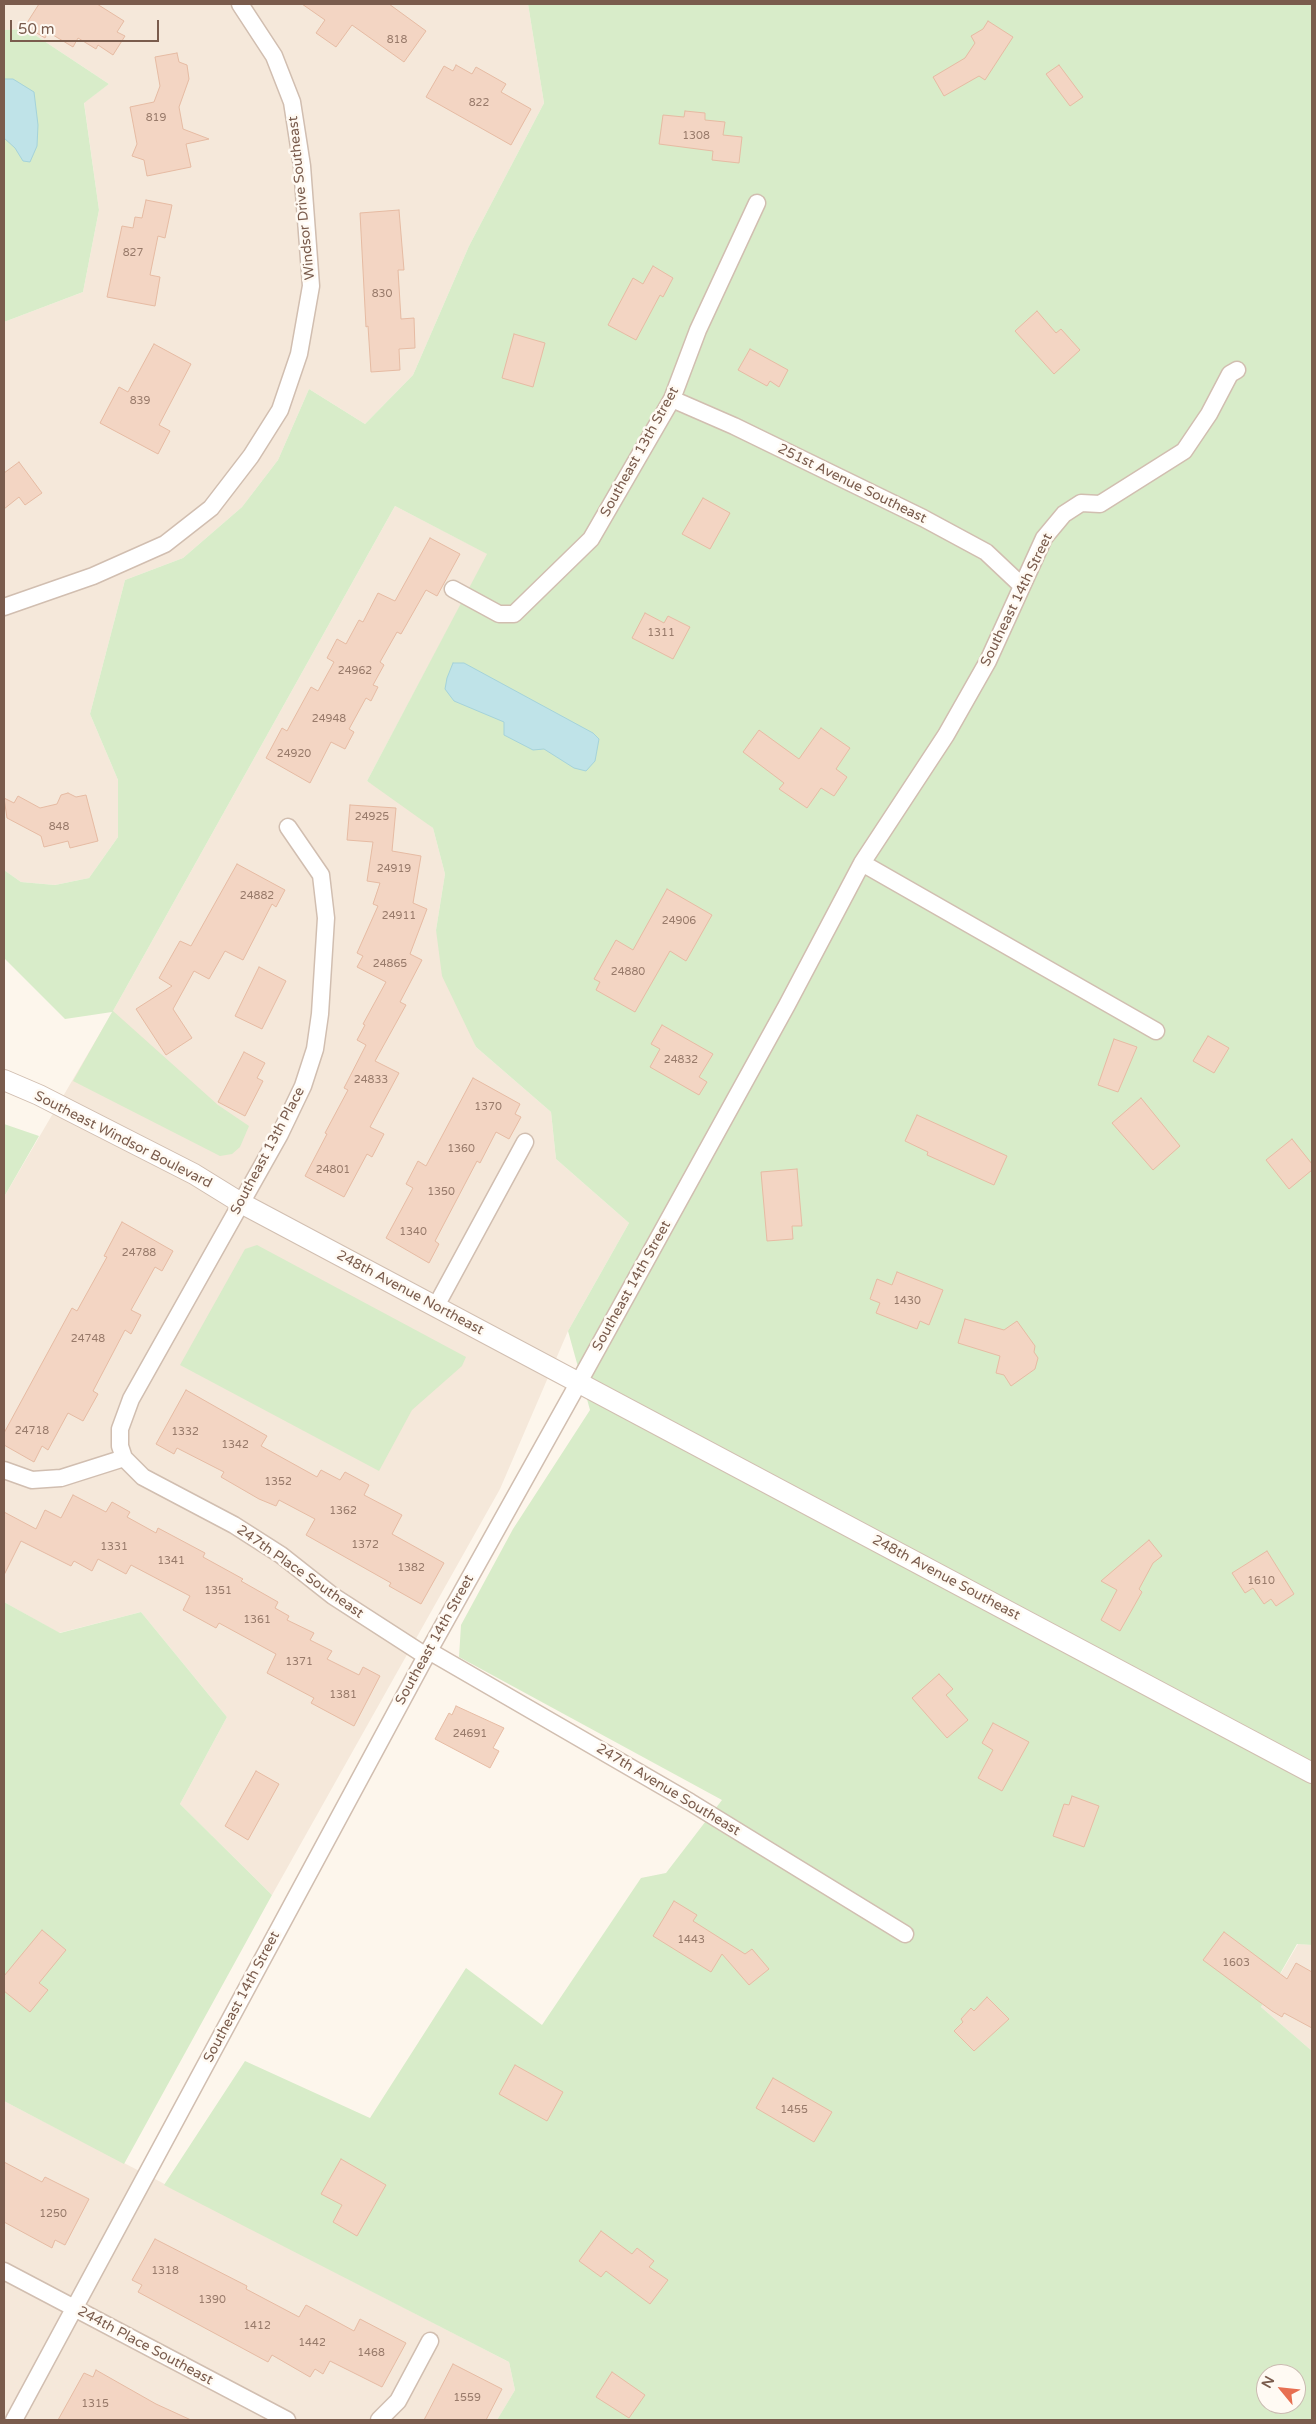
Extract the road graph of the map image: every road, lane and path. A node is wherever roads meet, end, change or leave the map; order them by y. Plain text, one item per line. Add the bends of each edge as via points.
1 (240, 4) edge
2 (756, 203) dead end
3 (1237, 370) dead end
4 (672, 399) junction
5 (1022, 585) junction
6 (453, 589) dead end
7 (4, 607) edge
8 (288, 827) dead end
9 (862, 863) junction
10 (1156, 1031) dead end
11 (4, 1080) edge
12 (525, 1142) dead end
13 (241, 1203) junction
14 (436, 1306) junction
15 (580, 1382) junction
16 (124, 1458) junction
17 (4, 1470) edge
18 (427, 1653) junction
19 (1312, 1773) edge
20 (905, 1934) dead end
21 (4, 2272) edge
22 (74, 2308) junction
23 (430, 2341) dead end
24 (14, 2420) edge
25 (287, 2420) edge
26 (379, 2420) edge

1 - 7 street, Windsor Drive Southeast via 274,56 292,102 302,166 311,286 299,354 280,410 251,456 211,508 166,544 93,576
2 - 4 street, Southeast 13th Street via 698,330
3 - 5 street, Southeast 14th Street via 1230,374 1184,451 1100,504 1081,502 1064,514 1044,538
4 - 5 street, 251st Avenue Southeast via 734,426 962,539 986,552
4 - 6 street, Southeast 13th Street via 591,539 514,614 499,614
5 - 9 street, Southeast 14th Street via 988,662 946,734
8 - 13 street, Southeast 13th Place via 320,875 326,918 320,1014 315,1049 303,1086
9 - 10 street
9 - 15 street, Southeast 14th Street
11 - 13 street, Southeast Windsor Boulevard via 185,1170
12 - 14 street
13 - 14 street, 248th Avenue Northeast
13 - 16 street, Southeast 13th Place via 131,1399 120,1429
14 - 15 street, 248th Avenue Northeast
15 - 18 street, Southeast 14th Street
15 - 19 street, 248th Avenue Southeast
16 - 17 street via 61,1478 32,1480
16 - 18 street, 247th Place Southeast via 143,1477 234,1525 333,1596
18 - 20 street, 247th Avenue Southeast via 690,1802
18 - 22 street, Southeast 14th Street
21 - 22 street, 244th Place Southeast
22 - 24 street, Southeast 14th Street
22 - 25 street, 244th Place Southeast
23 - 26 street via 398,2401

